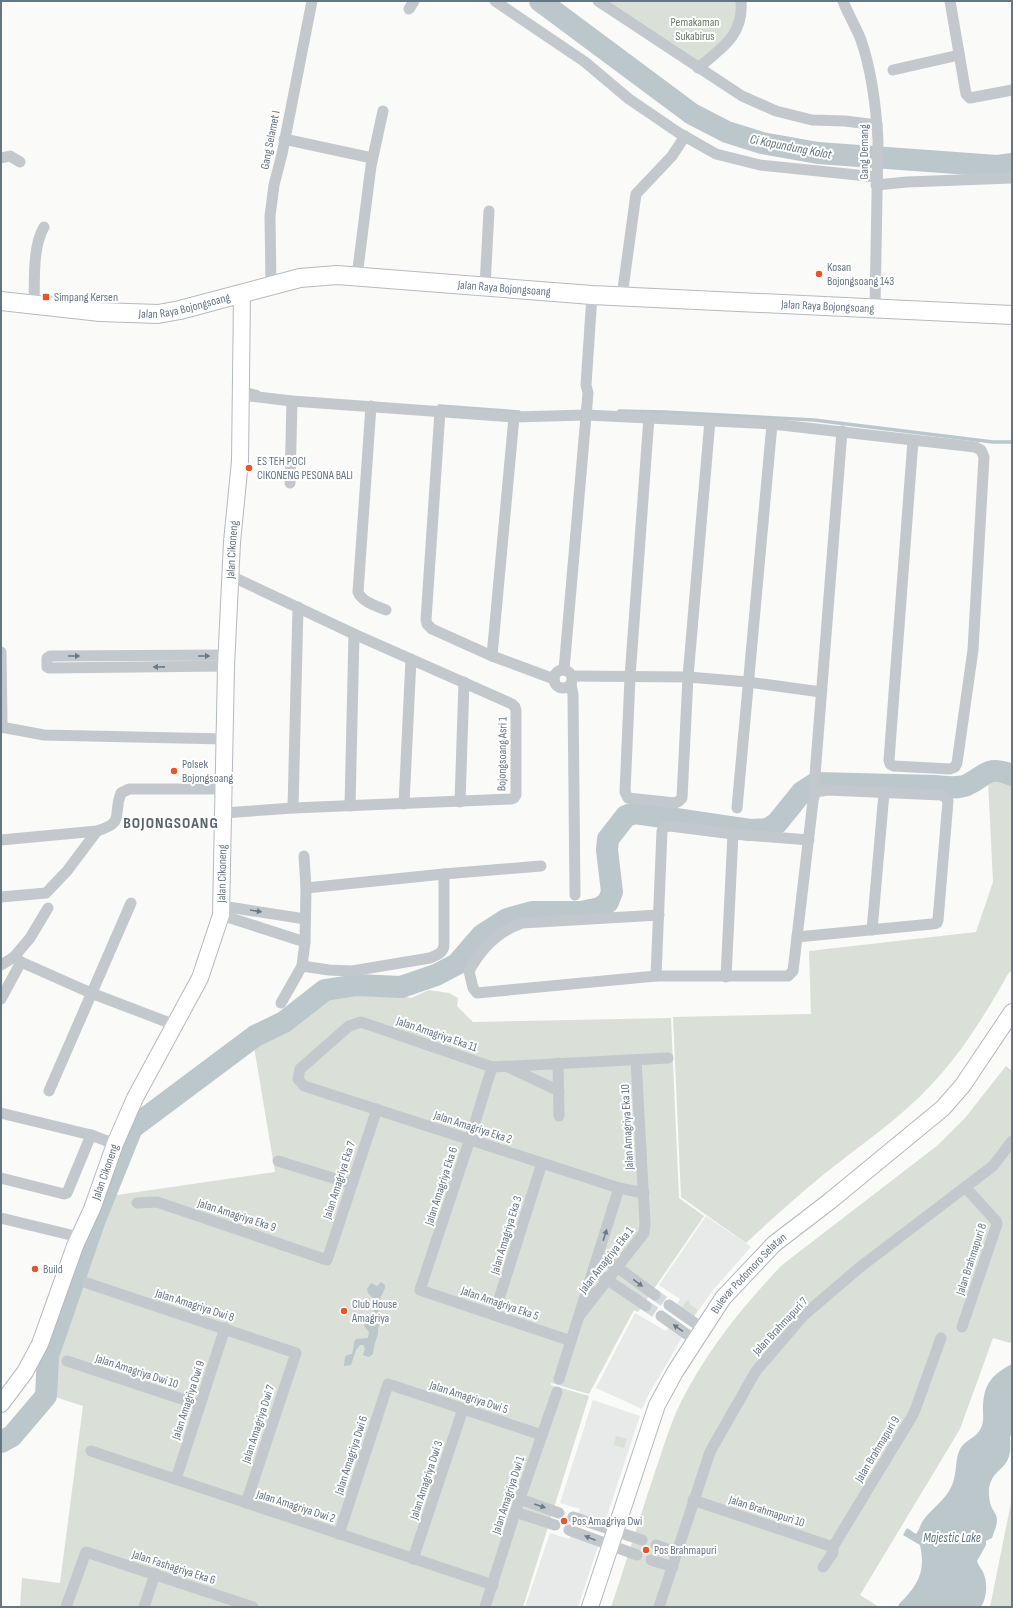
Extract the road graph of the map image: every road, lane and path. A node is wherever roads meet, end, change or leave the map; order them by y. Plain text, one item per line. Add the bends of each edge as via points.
1 (312, 1) edge
2 (496, 1) edge
3 (598, 1) edge
4 (741, 1) edge
5 (843, 1) edge
6 (950, 1) edge
7 (959, 55) junction
8 (698, 68) junction
9 (893, 70) dead end
10 (1012, 90) edge
11 (382, 112) dead end
12 (877, 125) junction
13 (685, 136) junction
14 (284, 139) junction
15 (1, 158) edge
16 (372, 158) junction
17 (20, 162) dead end
18 (877, 178) junction
19 (1012, 178) edge
20 (489, 211) dead end
21 (44, 227) dead end
22 (357, 276) junction
23 (271, 285) junction
24 (484, 286) junction
25 (242, 294) junction
26 (596, 295) junction
27 (622, 296) junction
28 (1, 300) edge
29 (34, 304) junction
30 (875, 308) junction
31 (1012, 315) edge
32 (241, 395) junction
33 (292, 400) junction
34 (371, 406) junction
35 (440, 411) junction
36 (586, 415) junction
37 (514, 417) junction
38 (648, 417) junction
39 (710, 420) junction
40 (772, 424) junction
41 (842, 431) junction
42 (913, 440) junction
43 (290, 483) dead end
44 (231, 576) junction
45 (298, 607) junction
46 (386, 610) dead end
47 (354, 634) junction
48 (1, 652) edge
49 (492, 656) junction
50 (411, 659) junction
51 (227, 661) junction
52 (569, 677) junction
53 (630, 677) junction
54 (688, 677) junction
55 (554, 679) junction
56 (464, 682) junction
57 (748, 682) junction
58 (821, 692) junction
59 (1, 727) edge
60 (225, 739) junction
61 (814, 786) junction
62 (224, 789) junction
63 (884, 793) junction
64 (460, 802) junction
65 (404, 804) junction
66 (350, 806) junction
67 (293, 808) junction
68 (737, 808) dead end
69 (223, 813) junction
70 (97, 831) junction
71 (733, 834) junction
72 (1, 840) edge
73 (809, 840) junction
74 (304, 856) dead end
75 (541, 866) dead end
76 (444, 874) junction
77 (306, 888) junction
78 (576, 895) dead end
79 (1, 897) edge
80 (131, 903) dead end
81 (48, 908) dead end
82 (221, 910) junction
83 (659, 915) junction
84 (305, 919) junction
85 (872, 930) junction
86 (797, 937) junction
87 (305, 942) junction
88 (17, 960) junction
89 (1, 965) edge
90 (302, 966) junction
91 (656, 976) junction
92 (726, 977) junction
93 (91, 993) junction
94 (1, 999) edge
95 (281, 1003) dead end
96 (1012, 1012) edge
97 (175, 1025) junction
98 (668, 1058) dead end
99 (636, 1060) junction
100 (558, 1063) junction
101 (492, 1066) junction
102 (506, 1066) junction
103 (298, 1079) joint
104 (49, 1091) dead end
105 (559, 1091) junction
106 (377, 1109) junction
107 (1, 1113) edge
108 (559, 1116) dead end
109 (91, 1135) junction
110 (470, 1139) junction
111 (1012, 1141) edge
112 (115, 1144) junction
113 (278, 1161) dead end
114 (542, 1163) junction
115 (1, 1178) edge
116 (352, 1184) junction
117 (965, 1187) junction
118 (620, 1188) junction
119 (644, 1193) junction
120 (137, 1203) dead end
121 (1, 1218) edge
122 (79, 1237) junction
123 (598, 1256) junction
124 (327, 1260) joint
125 (617, 1267) junction
126 (593, 1270) junction
127 (607, 1279) junction
128 (87, 1283) dead end
129 (420, 1290) joint
130 (655, 1295) tunnel mouth
131 (669, 1305) tunnel mouth
132 (646, 1306) tunnel mouth
133 (494, 1315) junction
134 (579, 1316) junction
135 (661, 1316) tunnel mouth
136 (962, 1327) dead end
137 (225, 1328) junction
138 (698, 1334) junction
139 (941, 1338) dead end
140 (571, 1341) junction
141 (296, 1353) joint
142 (67, 1361) dead end
143 (559, 1379) dead end
144 (388, 1384) joint
145 (556, 1392) dead end
146 (1, 1404) edge
147 (200, 1405) junction
148 (463, 1409) junction
149 (542, 1435) junction
150 (91, 1451) dead end
151 (176, 1479) junction
152 (520, 1499) junction
153 (693, 1500) junction
154 (246, 1503) junction
155 (515, 1512) junction
156 (559, 1513) dead end
157 (573, 1517) dead end
158 (555, 1525) dead end
159 (569, 1530) dead end
160 (616, 1531) junction
161 (339, 1534) junction
162 (642, 1540) dead end
163 (656, 1545) dead end
164 (610, 1546) junction
165 (833, 1547) junction
166 (677, 1552) junction
167 (637, 1555) dead end
168 (413, 1559) junction
169 (651, 1560) dead end
170 (673, 1567) junction
171 (823, 1567) dead end
172 (155, 1574) junction
173 (492, 1585) junction
174 (227, 1603) edge
175 (66, 1607) edge
176 (144, 1607) edge
177 (253, 1607) edge
178 (485, 1607) edge
179 (590, 1607) edge
180 (659, 1607) edge

1 - 14 street, Gang Selamet I
2 - 13 street via 585,62 629,100
3 - 8 street
4 - 8 street via 742,12 734,35
5 - 12 street, Gang Demang via 867,63
6 - 7 street
7 - 9 street
7 - 10 street via 966,94 970,98
8 - 12 street via 742,96 776,111 812,120
11 - 16 street
12 - 18 street, Gang Demang
13 - 18 street via 716,154 760,165
13 - 27 street via 672,156 636,194
14 - 16 street
14 - 23 street, Gang Selamet I via 270,216
15 - 17 street via 10,156
16 - 22 street
18 - 19 street via 907,182
18 - 30 street, Gang Demang
20 - 24 street
21 - 29 street via 37,246
22 - 23 main road, Jalan Raya Bojongsoang via 317,276
22 - 24 main road, Jalan Raya Bojongsoang
23 - 25 main road, Jalan Raya Bojongsoang
24 - 26 main road, Jalan Raya Bojongsoang
25 - 29 main road, Jalan Raya Bojongsoang via 158,314 100,312
25 - 32 street, Jalan Cikoneng
26 - 27 main road, Jalan Raya Bojongsoang
26 - 36 street via 593,385 588,393
27 - 30 main road, Jalan Raya Bojongsoang
28 - 29 main road, Jalan Raya Bojongsoang
30 - 31 main road, Jalan Raya Bojongsoang
32 - 33 street
32 - 44 street, Jalan Cikoneng via 240,460
33 - 34 street
33 - 43 street
34 - 35 street
34 - 46 street via 358,592 365,601
35 - 37 street
35 - 49 street via 426,620 432,629
36 - 37 street
36 - 38 street
36 - 52 street
37 - 49 street
38 - 39 street
38 - 53 street
39 - 40 street
39 - 54 street
40 - 41 street
40 - 57 street
41 - 42 street
41 - 58 street
42 - 42 street via 975,447 981,450 984,457 973,650 958,762 950,769 894,766 889,760
44 - 45 street, Bojongsoang Asri 1
44 - 51 street, Jalan Cikoneng
45 - 47 street, Bojongsoang Asri 1
45 - 67 street
47 - 50 street, Bojongsoang Asri 1
47 - 66 street
48 - 59 street
49 - 55 street
50 - 56 street, Bojongsoang Asri 1
50 - 65 street
51 -> 51 street via 49,668 47,667 47,658 50,656
51 - 60 street, Jalan Cikoneng
52 - 53 street
52 - 55 street via 559,671
52 - 55 street via 568,687 561,688
52 - 78 street via 573,695
53 - 54 street
53 - 54 street via 626,796 674,803 682,798
54 - 57 street
56 - 64 street
56 - 64 street, Bojongsoang Asri 1 via 515,707 516,796 511,800
57 - 58 street
57 - 68 street
58 - 61 street
59 - 60 street via 44,735
60 - 62 street, Jalan Cikoneng
61 - 63 street via 828,790
61 - 73 street
62 - 69 street, Jalan Cikoneng
62 - 70 street via 129,789 121,793 113,825
63 - 85 street
63 - 85 street via 940,795 948,801 938,920 932,924
64 - 65 street, Bojongsoang Asri 1
65 - 66 street, Bojongsoang Asri 1
66 - 67 street, Bojongsoang Asri 1
67 - 69 street, Bojongsoang Asri 1
69 - 82 street, Jalan Cikoneng
70 - 72 street
70 - 79 street via 67,871 46,893
71 - 73 street
71 - 83 street via 665,827 662,831
71 - 92 street
73 - 86 street
74 - 77 street
75 - 76 street
76 - 77 street
76 - 90 street via 444,949 440,953 430,958 352,971
77 - 84 street
80 - 93 street
81 - 88 street
82 -> 84 street
82 - 87 street
82 - 97 street, Jalan Cikoneng via 200,978
83 - 91 street
83 - 91 street via 522,923 508,927 476,958 469,971 473,988 477,993
84 - 87 street
85 - 86 street
86 - 92 street via 793,971 788,976
87 - 90 street
88 - 89 street
88 - 93 street
88 - 94 street
90 - 95 street
91 - 92 street
93 - 97 street
93 - 104 street
96 - 138 street, Bulevar Podomoro Selatan via 963,1085 943,1108 774,1244 723,1298
97 - 112 street, Jalan Cikoneng via 135,1098
98 - 99 street, Jalan Amagriya Eka 11
99 - 100 street, Jalan Amagriya Eka 11
99 - 119 street, Jalan Amagriya Eka 10
100 - 102 street, Jalan Amagriya Eka 11
100 - 105 street
101 - 102 street, Jalan Amagriya Eka 11
101 - 103 street, Jalan Amagriya Eka 11 via 361,1022 349,1026 305,1064 300,1069
101 - 110 street, Jalan Amagriya Eka 6
102 - 105 street, Jalan Amagriya Eka 11
103 - 106 street, Jalan Amagriya Eka 2 via 304,1086
105 - 108 street
106 - 110 street, Jalan Amagriya Eka 2
106 - 116 street, Jalan Amagriya Eka 7
107 - 109 street
109 - 112 street
109 - 115 street via 67,1193
110 - 114 street, Jalan Amagriya Eka 2
110 - 129 street, Jalan Amagriya Eka 6
111 - 117 street, Jalan Brahmapuri 7 via 993,1166
112 - 122 street, Jalan Cikoneng via 92,1209
113 - 116 street
114 - 118 street, Jalan Amagriya Eka 2
114 - 133 street, Jalan Amagriya Eka 3
116 - 124 street, Jalan Amagriya Eka 7
117 - 136 street, Jalan Brahmapuri 8 via 997,1224
117 - 153 street, Jalan Brahmapuri 7 via 859,1268 804,1315 756,1371 710,1452
118 - 119 street, Jalan Amagriya Eka 2
123 -> 118 street, Jalan Amagriya Eka 1
119 - 125 street, Jalan Amagriya Eka 1 via 644,1233
120 - 124 street, Jalan Amagriya Eka 9 via 157,1202
121 - 122 street
122 - 146 street, Jalan Cikoneng via 40,1344 25,1372
123 - 125 street
123 - 126 street, Jalan Amagriya Eka 1
125 - 127 street, Jalan Amagriya Eka 1
125 -> 130 street
126 - 127 street
126 - 134 street, Jalan Amagriya Eka 1
127 - 132 street
127 - 134 street, Jalan Amagriya Eka 1
128 - 137 street, Jalan Amagriya Dwi 8
129 - 133 street, Jalan Amagriya Eka 5
131 - 138 street
133 - 140 street, Jalan Amagriya Eka 5
134 - 140 street, Jalan Amagriya Eka 1
138 -> 135 street
137 - 141 street, Jalan Amagriya Dwi 8
137 - 147 street, Jalan Amagriya Dwi 9
138 - 160 street, Bulevar Podomoro Selatan via 657,1404
139 - 165 street, Jalan Brahmapuri 9 via 914,1413
140 - 143 street, Jalan Amagriya Eka 1
141 - 154 street, Jalan Amagriya Dwi 7
142 - 147 street, Jalan Amagriya Dwi 10
144 - 148 street, Jalan Amagriya Dwi 5
144 - 161 street, Jalan Amagriya Dwi 6
145 - 149 street, Jalan Amagriya Dwi 1
147 - 151 street, Jalan Amagriya Dwi 9
148 - 149 street, Jalan Amagriya Dwi 5
148 - 168 street, Jalan Amagriya Dwi 3
149 - 152 street, Jalan Amagriya Dwi 1
150 - 151 street, Jalan Amagriya Dwi 2
151 - 154 street, Jalan Amagriya Dwi 2
152 - 155 street, Jalan Amagriya Dwi 1
152 -> 156 street
153 - 165 street, Jalan Brahmapuri 10
153 - 166 street, Jalan Brahmapuri 7
154 - 161 street, Jalan Amagriya Dwi 2
155 - 158 street
155 - 173 street, Jalan Amagriya Dwi 1
157 - 160 street
164 -> 159 street
160 - 162 street
160 - 164 street, Bulevar Podomoro Selatan
161 - 168 street, Jalan Amagriya Dwi 2
163 - 166 street
164 - 167 street
164 - 179 street, Bulevar Podomoro Selatan
165 - 171 street, Jalan Brahmapuri 9
166 - 170 street, Jalan Brahmapuri 7
168 - 173 street, Jalan Amagriya Dwi 2
169 - 170 street
170 - 180 street, Jalan Brahmapuri 7
172 - 174 street, Jalan Fashagriya Eka 6
172 - 175 street, Jalan Fashagriya Eka 6 via 86,1552
172 - 176 street
173 - 178 street, Jalan Amagriya Dwi 1
174 - 177 street, Jalan Fashagriya Eka 6

